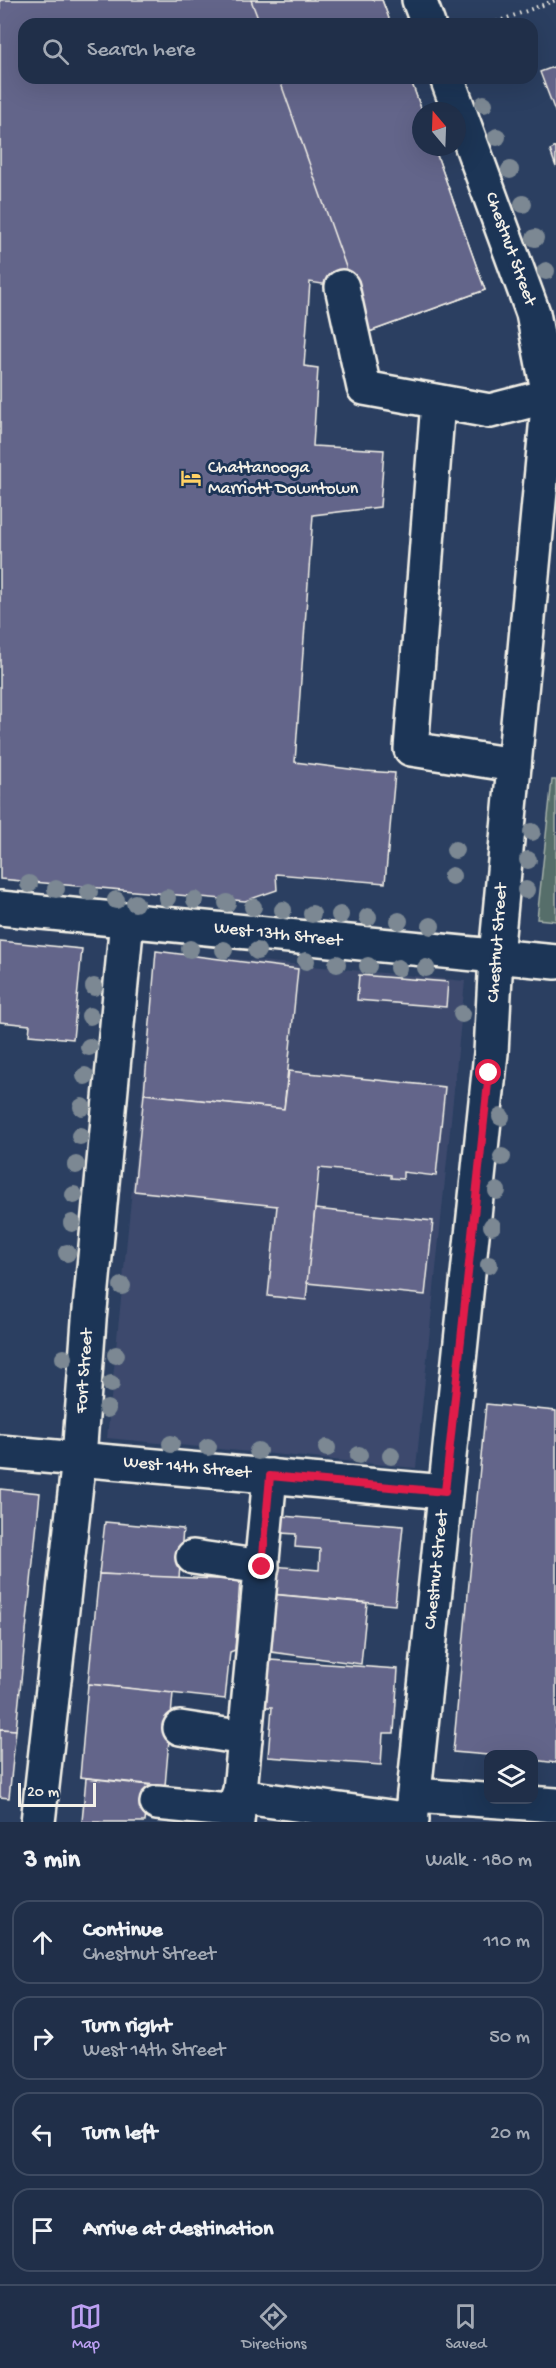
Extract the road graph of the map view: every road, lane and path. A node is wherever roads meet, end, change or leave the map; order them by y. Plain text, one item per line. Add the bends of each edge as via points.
1 (419, 0) edge
2 (556, 0) edge
3 (426, 18) edge
4 (507, 18) edge
5 (449, 84) edge
6 (342, 287) dead end
7 (553, 395) edge
8 (438, 402) junction
9 (514, 765) junction
10 (0, 908) edge
11 (127, 920) junction
12 (496, 956) junction
13 (556, 962) edge
14 (0, 1452) edge
15 (79, 1458) junction
16 (270, 1476) junction
17 (445, 1492) junction
18 (193, 1557) dead end
19 (262, 1567) junction
20 (180, 1728) dead end
21 (245, 1738) junction
22 (157, 1803) dead end
23 (556, 1805) edge
24 (238, 1810) edge
25 (412, 1812) edge
26 (39, 1822) edge

1 - 3 street
2 - 4 path
5 - 7 street, Chestnut Street via 533,313
6 - 8 street via 364,388
7 - 8 street via 490,411
7 - 9 street, Chestnut Street
8 - 9 street via 411,749
9 - 12 street, Chestnut Street
10 - 11 street, West 13th Street
11 - 12 street, West 13th Street
11 - 15 street, Fort Street
12 - 13 street, West 13th Street
12 - 17 street, Chestnut Street via 491,1053
14 - 15 street, West 14th Street
15 - 16 street, West 14th Street
15 - 26 street, Fort Street
16 - 17 street, West 14th Street
16 - 19 street
17 - 25 street, Chestnut Street
18 - 19 street
19 - 21 street
20 - 21 street
21 - 24 street
22 - 24 street
23 - 25 street
24 - 25 street

